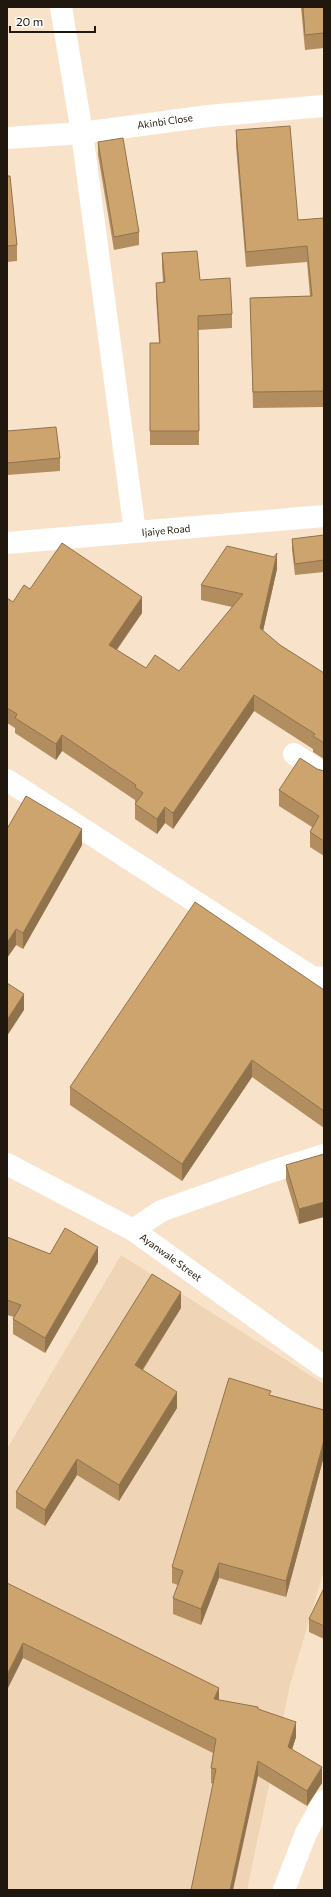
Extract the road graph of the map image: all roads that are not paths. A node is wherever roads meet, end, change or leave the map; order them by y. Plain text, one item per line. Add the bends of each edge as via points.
1 (61, 7) edge
2 (324, 106) edge
3 (82, 133) junction
4 (7, 138) edge
5 (324, 516) edge
6 (135, 532) junction
7 (7, 543) edge
8 (294, 754) dead end
9 (324, 774) edge
10 (7, 780) edge
11 (324, 978) edge
12 (324, 1155) edge
13 (7, 1164) edge
14 (133, 1230) junction
15 (324, 1367) edge
16 (324, 1801) edge
17 (284, 1890) edge

1 - 3 street
2 - 3 street, Akinbi Close via 208,116
3 - 4 street, Akinbi Close
3 - 6 street
5 - 6 street, Ijaiye Road
6 - 7 street, Ijaiye Road
8 - 9 street
10 - 11 street via 312,978
12 - 14 street via 273,1170 161,1211
13 - 14 street, Ayanwale Street
14 - 15 street, Ayanwale Street
16 - 17 street via 306,1833

